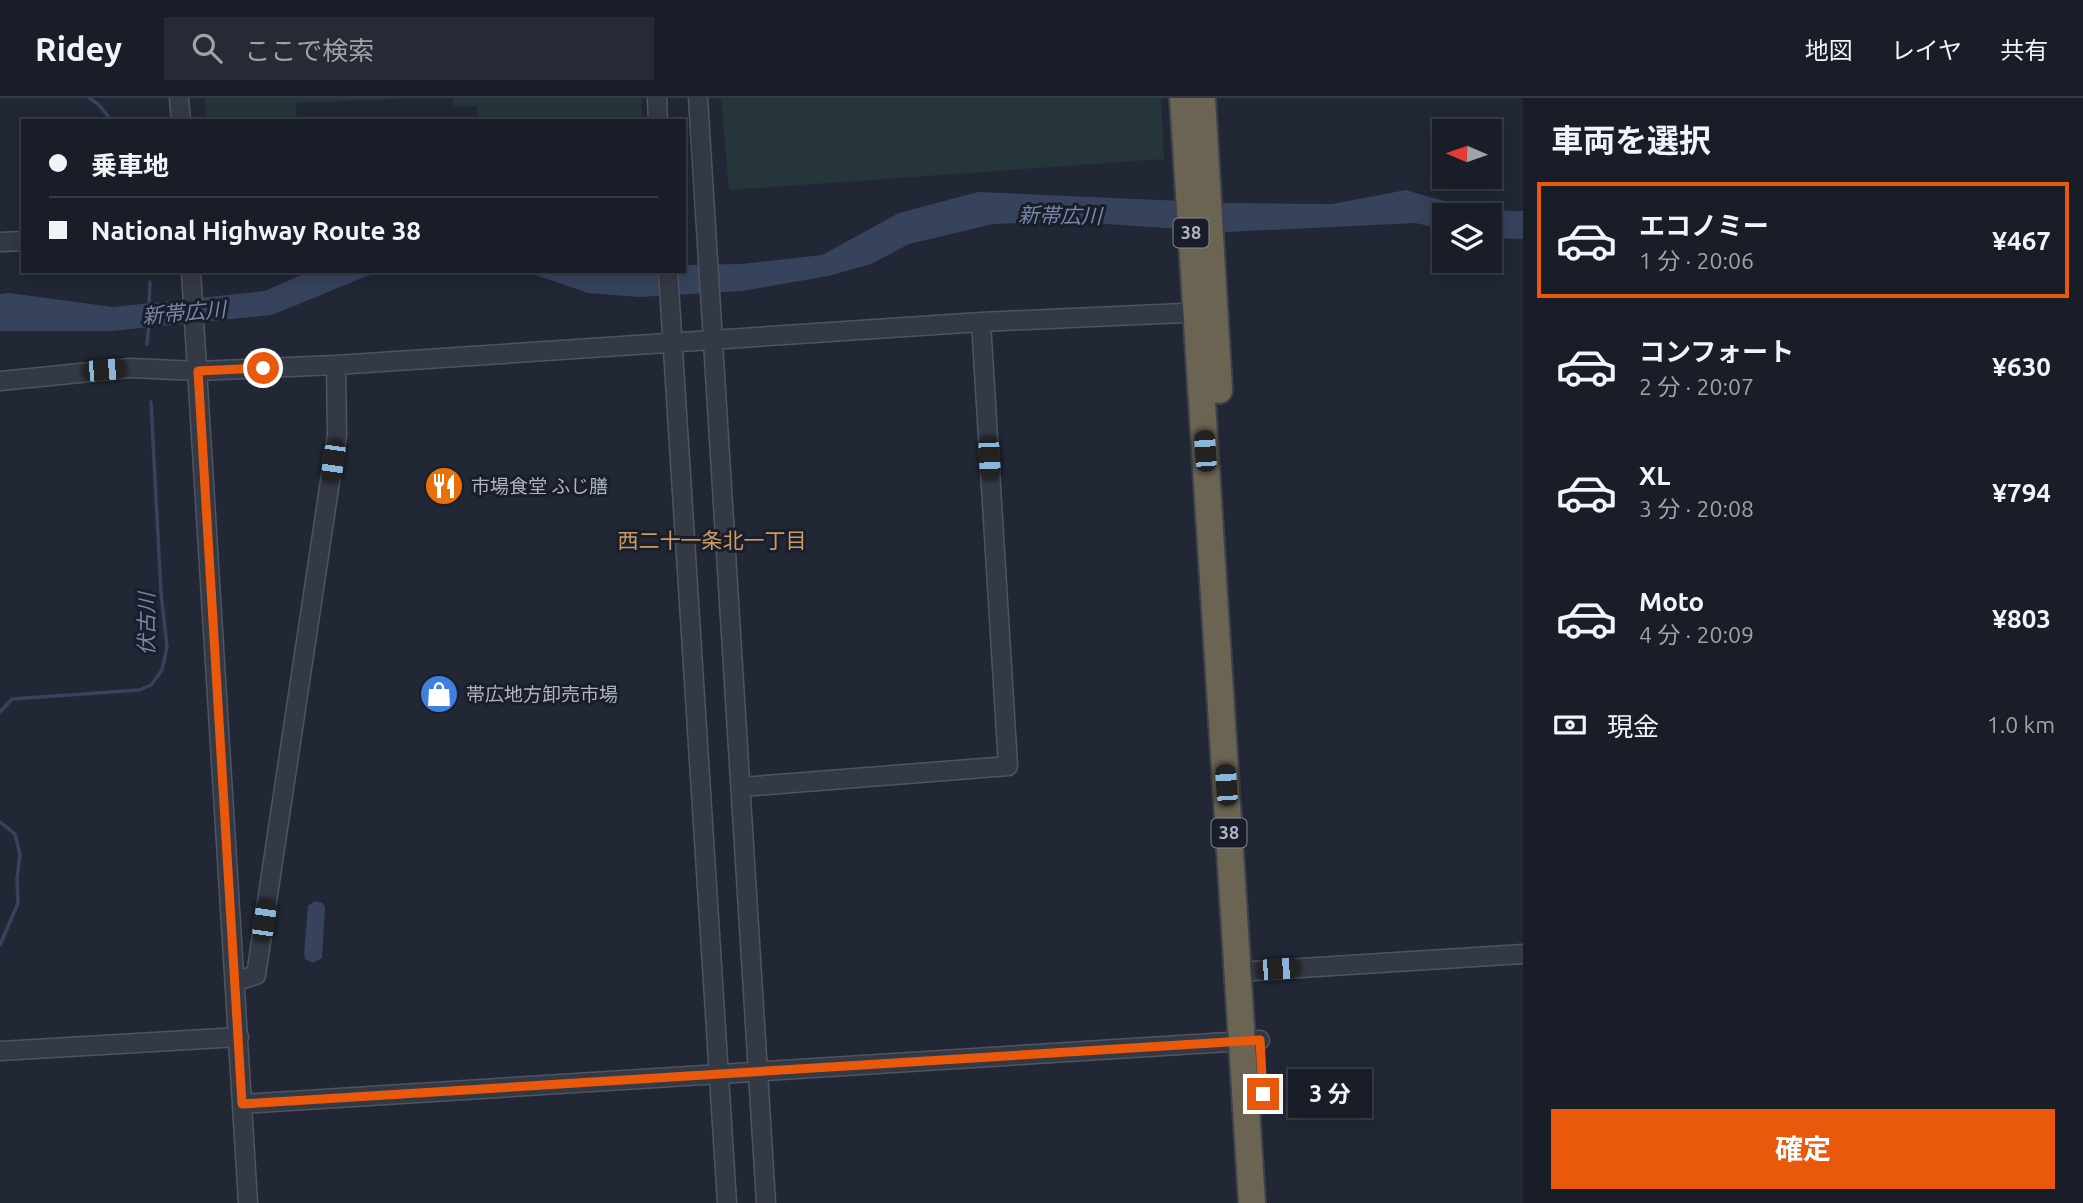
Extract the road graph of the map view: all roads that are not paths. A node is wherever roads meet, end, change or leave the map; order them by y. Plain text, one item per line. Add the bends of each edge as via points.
1 (180, 98) edge
2 (657, 98) edge
3 (698, 98) edge
4 (1183, 98) edge
5 (1202, 98) edge
6 (181, 119) edge
7 (658, 119) edge
8 (1197, 176) junction
9 (21, 240) edge
10 (0, 242) edge
11 (191, 273) edge
12 (668, 273) edge
13 (1205, 301) junction
14 (981, 322) junction
15 (713, 340) junction
16 (673, 344) junction
17 (335, 365) junction
18 (198, 371) junction
19 (0, 381) edge
20 (741, 787) junction
21 (1523, 954) edge
22 (1247, 971) junction
23 (236, 981) junction
24 (239, 1037) junction
25 (1251, 1040) junction
26 (0, 1051) edge
27 (758, 1072) junction
28 (718, 1075) junction
29 (242, 1104) junction
30 (248, 1203) edge
31 (727, 1203) edge
32 (766, 1203) edge
33 (1252, 1203) edge
34 (1270, 1203) edge

1 - 6 street
2 - 7 street
3 - 15 street
4 - 8 highway, 38
5 - 8 highway, 38
8 - 13 highway, 38
9 - 10 street
11 - 18 street
12 - 16 street
13 - 14 street
13 - 22 highway, 38
14 - 15 street
14 - 20 street via 1008,766
15 - 16 street
15 - 20 street
16 - 17 street
16 - 28 street
17 - 18 street
17 - 23 street via 337,435 256,975
18 - 19 street via 130,368
18 - 23 street
20 - 27 street
21 - 22 street
22 - 25 highway, 38
23 - 24 street
24 - 26 street
24 - 29 street
25 - 27 street
25 - 33 highway, 38
25 - 34 highway, 38
27 - 28 street
27 - 32 street
28 - 29 street
28 - 31 street
29 - 30 street

